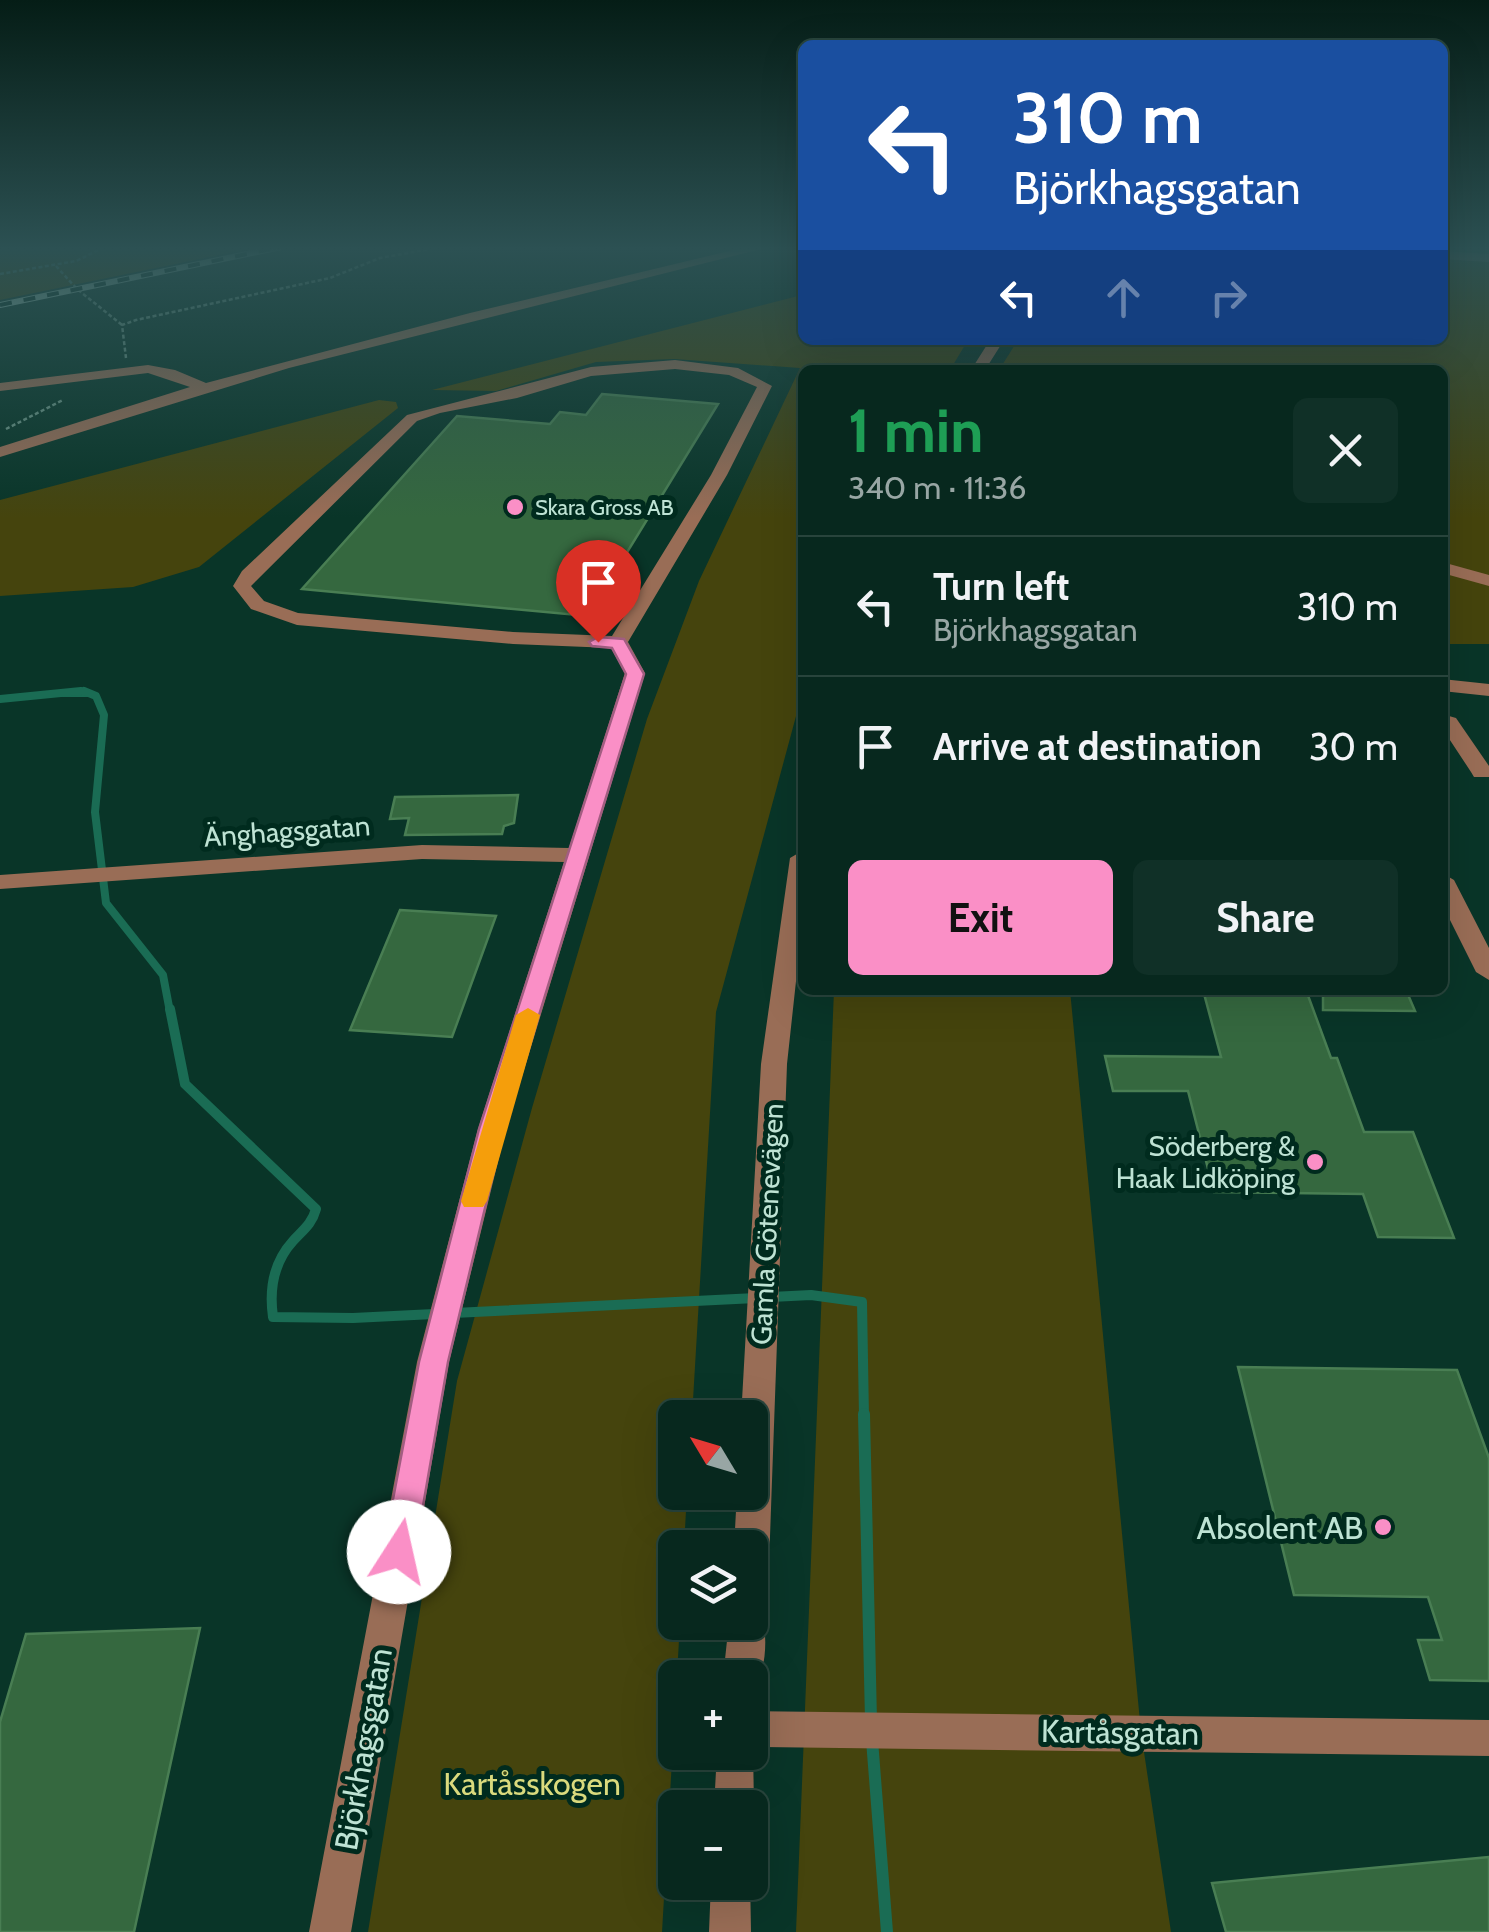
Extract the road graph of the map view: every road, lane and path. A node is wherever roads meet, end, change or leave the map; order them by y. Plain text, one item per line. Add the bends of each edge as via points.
1 (124, 337) edge
2 (383, 337) edge
3 (128, 370) junction
4 (201, 386) junction
5 (0, 387) edge
6 (0, 452) edge
7 (1448, 569) edge
8 (1489, 580) edge
9 (618, 642) junction
10 (1448, 686) edge
11 (1489, 690) edge
12 (1448, 722) dead end
13 (1487, 776) edge
14 (578, 855) junction
15 (798, 881) edge
16 (0, 882) edge
17 (1448, 892) edge
18 (1489, 972) edge
19 (753, 1530) edge
20 (768, 1729) edge
21 (1489, 1738) edge
22 (731, 1900) edge
23 (330, 1932) edge
24 (730, 1932) edge

1 - 3 path
2 - 4 street
3 - 4 street via 158,370
3 - 5 street
4 - 6 street
7 - 8 street
9 - 9 street via 765,392 759,382 702,367 620,366 431,409 412,418 302,520 242,586 246,598 267,611 297,619
9 - 14 street, Björkhagsgatan via 635,674
10 - 11 street
12 - 13 street
14 - 16 street, Änghagsgatan via 422,852
14 - 23 street, Björkhagsgatan via 492,1129 433,1362
15 - 19 street, Gamla Götenevägen via 774,1064
17 - 18 street
20 - 21 street, Kartåsgatan
22 - 24 street

